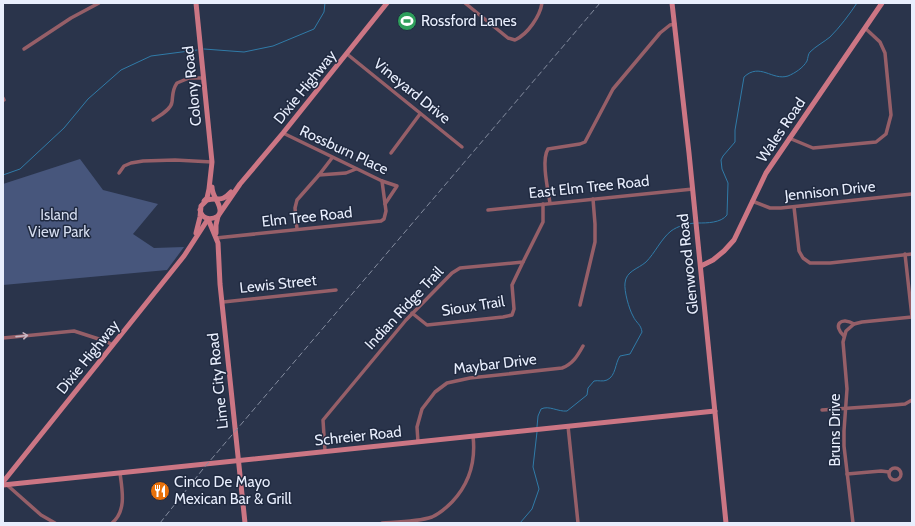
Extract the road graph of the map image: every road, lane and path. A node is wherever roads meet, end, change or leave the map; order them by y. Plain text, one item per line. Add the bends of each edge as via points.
1 (99, 3) edge
2 (196, 3) edge
3 (387, 3) edge
4 (465, 3) edge
5 (542, 3) edge
6 (672, 3) edge
7 (882, 3) edge
8 (675, 24) junction
9 (864, 28) junction
10 (24, 49) dead end
11 (347, 54) junction
12 (203, 78) junction
13 (420, 114) junction
14 (153, 120) dead end
15 (282, 134) junction
16 (789, 138) junction
17 (462, 148) dead end
18 (391, 153) dead end
19 (332, 158) junction
20 (211, 164) junction
21 (356, 169) junction
22 (119, 172) dead end
23 (319, 175) junction
24 (382, 181) junction
25 (240, 184) junction
26 (692, 189) junction
27 (912, 194) edge
28 (593, 199) junction
29 (216, 200) junction
30 (204, 201) junction
31 (752, 201) junction
32 (550, 203) junction
33 (385, 204) junction
34 (543, 204) junction
35 (794, 207) junction
36 (200, 210) junction
37 (488, 210) dead end
38 (219, 215) junction
39 (208, 219) junction
40 (297, 230) junction
41 (200, 232) junction
42 (215, 235) junction
43 (190, 247) junction
44 (906, 254) junction
45 (912, 254) edge
46 (523, 262) junction
47 (701, 266) junction
48 (336, 290) dead end
49 (223, 302) junction
50 (580, 304) dead end
51 (412, 313) junction
52 (912, 317) edge
53 (854, 324) junction
54 (844, 336) junction
55 (5, 338) edge
56 (113, 345) junction
57 (583, 346) dead end
58 (911, 402) edge
59 (845, 408) junction
60 (822, 410) dead end
61 (714, 411) junction
62 (568, 426) junction
63 (473, 436) junction
64 (418, 442) junction
65 (325, 451) junction
66 (239, 460) junction
67 (120, 472) junction
68 (889, 472) dead end
69 (847, 474) junction
70 (4, 484) edge
71 (47, 519) junction
72 (44, 523) edge
73 (55, 523) edge
74 (112, 523) edge
75 (245, 523) edge
76 (382, 523) edge
77 (578, 523) edge
78 (726, 523) edge
79 (852, 523) edge

1 - 10 street
2 - 12 street, Colony Road
3 - 11 street, Dixie Highway
4 - 5 street via 508,38 515,40 534,22
6 - 8 street, Glenwood Road
7 - 9 street, Wales Road
8 - 26 street, Glenwood Road
8 - 32 street via 660,33 613,89 585,142 548,149 545,156
9 - 16 street, Wales Road
9 - 16 street via 880,42 885,53 891,115 886,134 876,142 813,148
11 - 13 street, Vineyard Drive
11 - 15 street, Dixie Highway
12 - 14 street via 190,78 177,83 172,92 170,107
12 - 20 street, Colony Road
13 - 17 street, Vineyard Drive
13 - 18 street
15 - 19 street, Rossburn Place
15 - 25 street, Dixie Highway
16 - 31 street, Wales Road via 766,173
19 - 21 street, Rossburn Place
19 - 23 street
20 - 22 street via 175,160 143,161 124,166
20 - 29 street, Colony Road via 212,191
20 - 30 street, Colony Road via 209,189
21 - 23 street via 346,173
21 - 24 street, Rossburn Place
23 - 40 street via 297,200
24 - 33 street
24 - 33 street, Rossburn Place via 397,186
25 - 29 street, Dixie Highway via 226,198
25 - 38 street, Dixie Highway
26 - 28 street, East Elm Tree Road
26 - 47 street, Glenwood Road
27 - 35 street, Jennison Drive
28 - 32 street, East Elm Tree Road
28 - 50 street via 595,242
29 - 30 street, Dixie Highway
29 - 38 street via 220,207
30 - 36 street, Dixie Highway
31 - 35 street, Jennison Drive via 770,208
31 - 47 street, Wales Road via 734,240 713,260
32 - 34 street, East Elm Tree Road
33 - 40 street, Elm Tree Road via 385,216 381,221
34 - 37 street, East Elm Tree Road
34 - 46 street via 543,222
35 - 44 street via 799,251 810,263
36 - 39 street
36 - 43 street, Dixie Highway via 195,238
38 - 39 street
38 - 42 street, Lime City Road
39 - 41 street, Dixie Highway
39 - 42 street, Lime City Road
40 - 42 street, Elm Tree Road
41 - 42 street via 207,228
41 - 43 street, Dixie Highway
42 - 49 street, Lime City Road via 218,243
43 - 56 street, Dixie Highway
44 - 45 street
44 - 52 street
46 - 51 street, Indian Ridge Trail via 460,268
46 - 51 street, Sioux Trail via 512,285 512,315 427,325
47 - 61 street, Glenwood Road
48 - 49 street, Lewis Street
49 - 66 street, Lime City Road
51 - 65 street, Indian Ridge Trail via 323,420
52 - 53 street, Bruns Drive
53 - 54 street
53 - 54 street, Bruns Drive via 846,320 839,323 839,330
54 - 59 street, Bruns Drive via 847,389
55 -> 56 street via 74,331
56 - 70 street, Dixie Highway
57 - 64 street, Maybar Drive via 576,358 562,368 446,383 435,392 422,410 417,427
58 - 59 street
59 - 60 street
59 - 69 street, Bruns Drive
61 - 62 street, Schreier Road
61 - 78 street, Glenwood Road
62 - 63 street, Schreier Road
62 - 77 street
63 - 64 street, Schreier Road
63 - 76 street via 474,455 470,476 449,505 429,517
64 - 65 street, Schreier Road
65 - 66 street, Schreier Road
66 - 67 street, Schreier Road
66 - 75 street, Lime City Road
67 - 70 street, Schreier Road
67 - 74 street via 122,507 119,516
68 - 69 street
69 - 79 street, Bruns Drive
70 - 71 street
71 - 72 street
71 - 73 street

